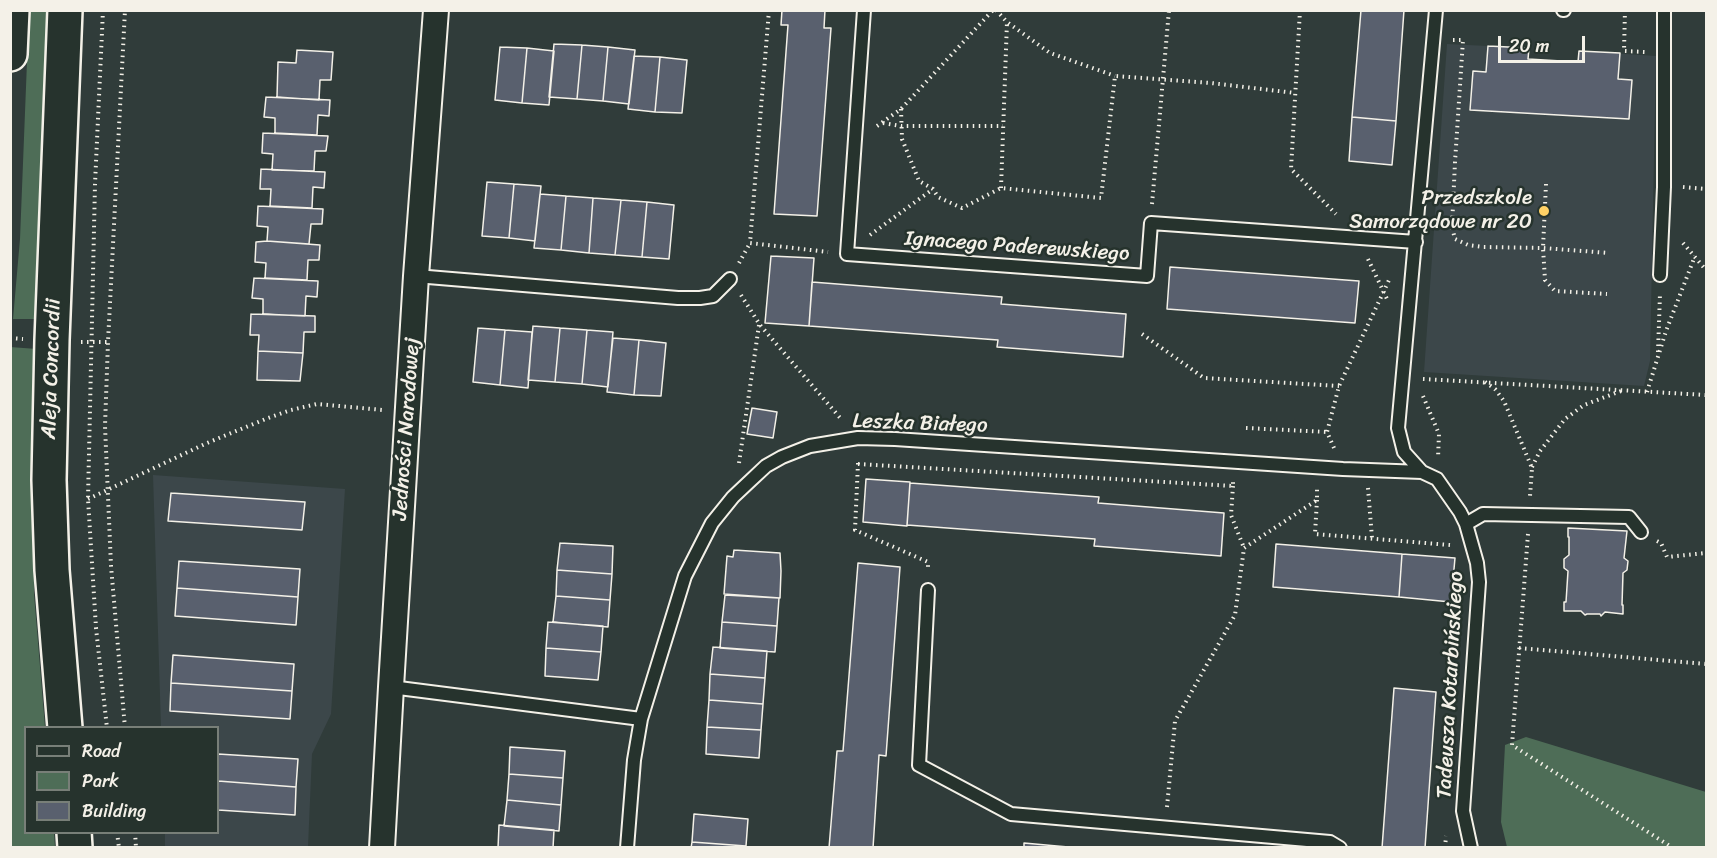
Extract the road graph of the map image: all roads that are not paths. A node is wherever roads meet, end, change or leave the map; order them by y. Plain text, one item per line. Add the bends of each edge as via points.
1 (12, 10) edge
2 (65, 10) edge
3 (436, 10) edge
4 (864, 10) edge
5 (1436, 10) edge
6 (1664, 10) edge
7 (10, 54) edge
8 (1410, 242) junction
9 (1660, 275) road end
10 (416, 276) junction
11 (730, 279) road end
12 (1422, 472) junction
13 (1466, 524) junction
14 (1641, 532) road end
15 (928, 590) road end
16 (391, 687) junction
17 (641, 719) junction
18 (65, 726) edge
19 (382, 848) edge
20 (627, 848) edge
21 (1340, 848) edge
22 (1471, 848) edge

1 - 7 street
2 - 18 street, Aleja Concordii via 49,480
3 - 10 street, Jedności Narodowej
4 - 8 lane, Ignacego Paderewskiego via 847,254 1147,276 1151,223
5 - 8 lane
6 - 9 lane
8 - 12 lane via 1398,428 1404,452
10 - 11 lane via 678,298 713,296
10 - 16 street, Jedności Narodowej
12 - 13 lane, Tadeusza Kotarbińskiego via 1437,479
12 - 17 lane, Leszka Białego via 895,439 858,438 810,446 766,466 712,523 685,576
13 - 14 lane via 1483,514 1629,517
13 - 22 lane, Tadeusza Kotarbińskiego via 1479,582 1463,811
15 - 21 lane via 919,765 1011,814 1330,842
16 - 17 lane
16 - 19 street, Jedności Narodowej
17 - 20 lane, Leszka Białego

